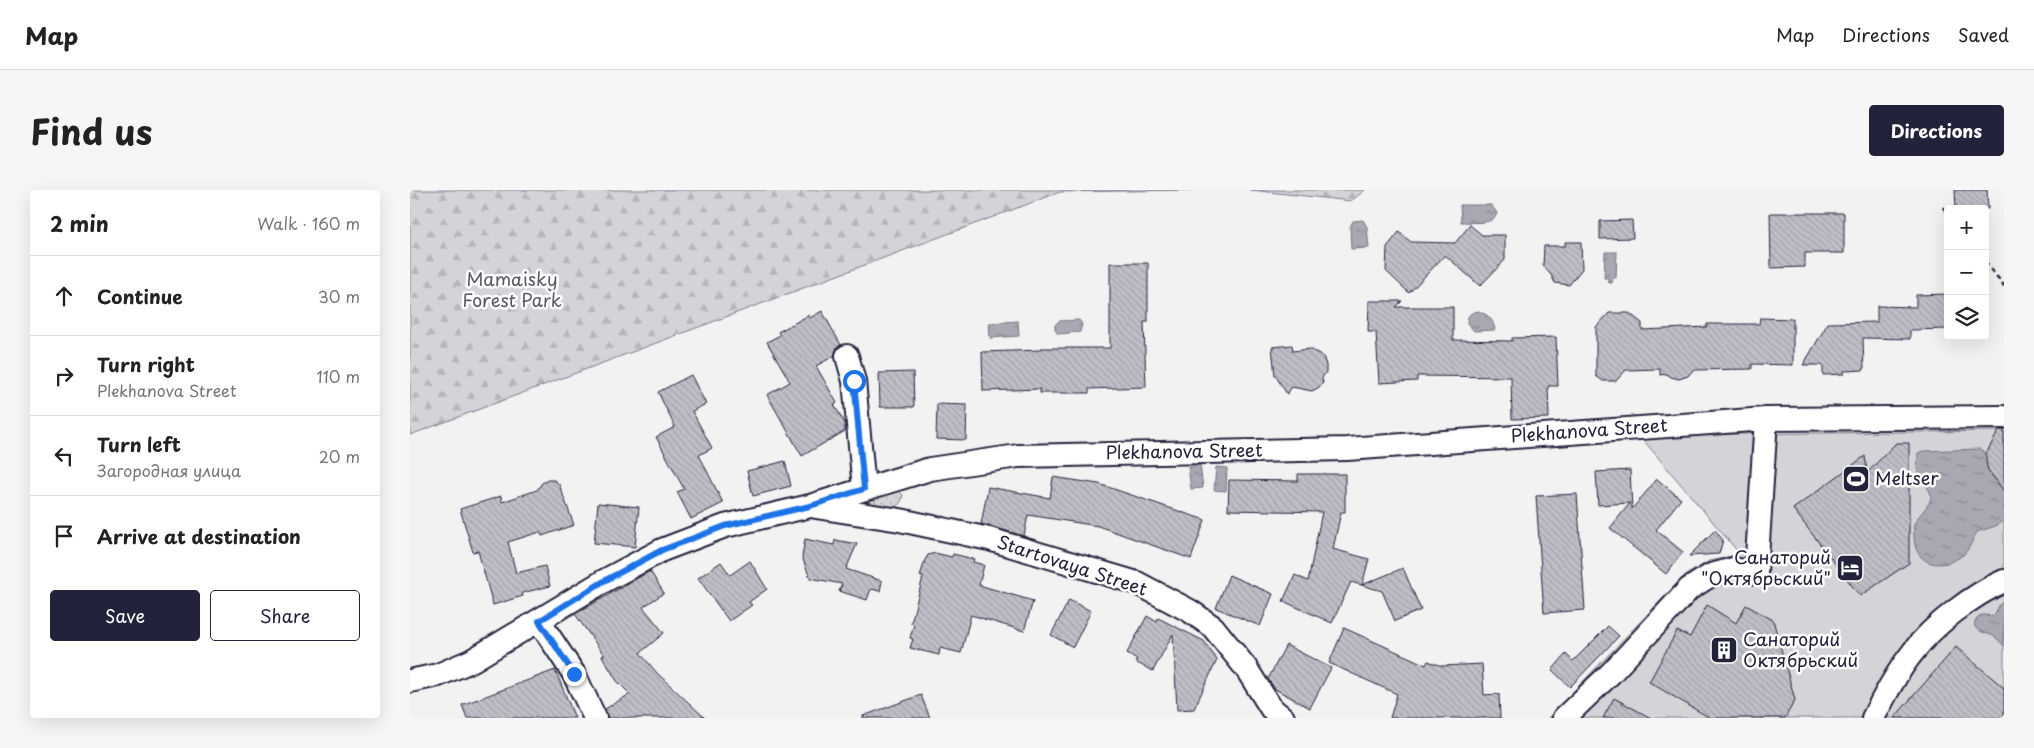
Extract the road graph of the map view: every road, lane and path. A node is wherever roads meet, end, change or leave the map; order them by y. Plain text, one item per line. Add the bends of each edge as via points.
1 (1989, 267) edge
2 (2004, 286) edge
3 (847, 356) dead end
4 (2004, 417) edge
5 (1766, 418) junction
6 (864, 489) junction
7 (810, 506) junction
8 (2004, 582) edge
9 (539, 621) junction
10 (410, 681) edge
11 (595, 718) edge
12 (1283, 718) edge
13 (1564, 718) edge
14 (1873, 718) edge

1 - 2 path
3 - 6 street via 854,381
4 - 5 street, Plekhanova Street
5 - 6 street, Plekhanova Street via 1347,449 1018,456 930,469
5 - 13 street via 1756,573 1733,570 1718,573 1689,589
6 - 7 street, Plekhanova Street
7 - 9 street, Plekhanova Street via 725,526 662,550
7 - 12 street, Startovaya Street via 900,520 988,539 1137,583 1213,627 1246,668 1271,708
8 - 14 street via 1985,589 1944,621 1913,651
9 - 10 street, Plekhanova Street via 470,661
9 - 11 street via 574,674

